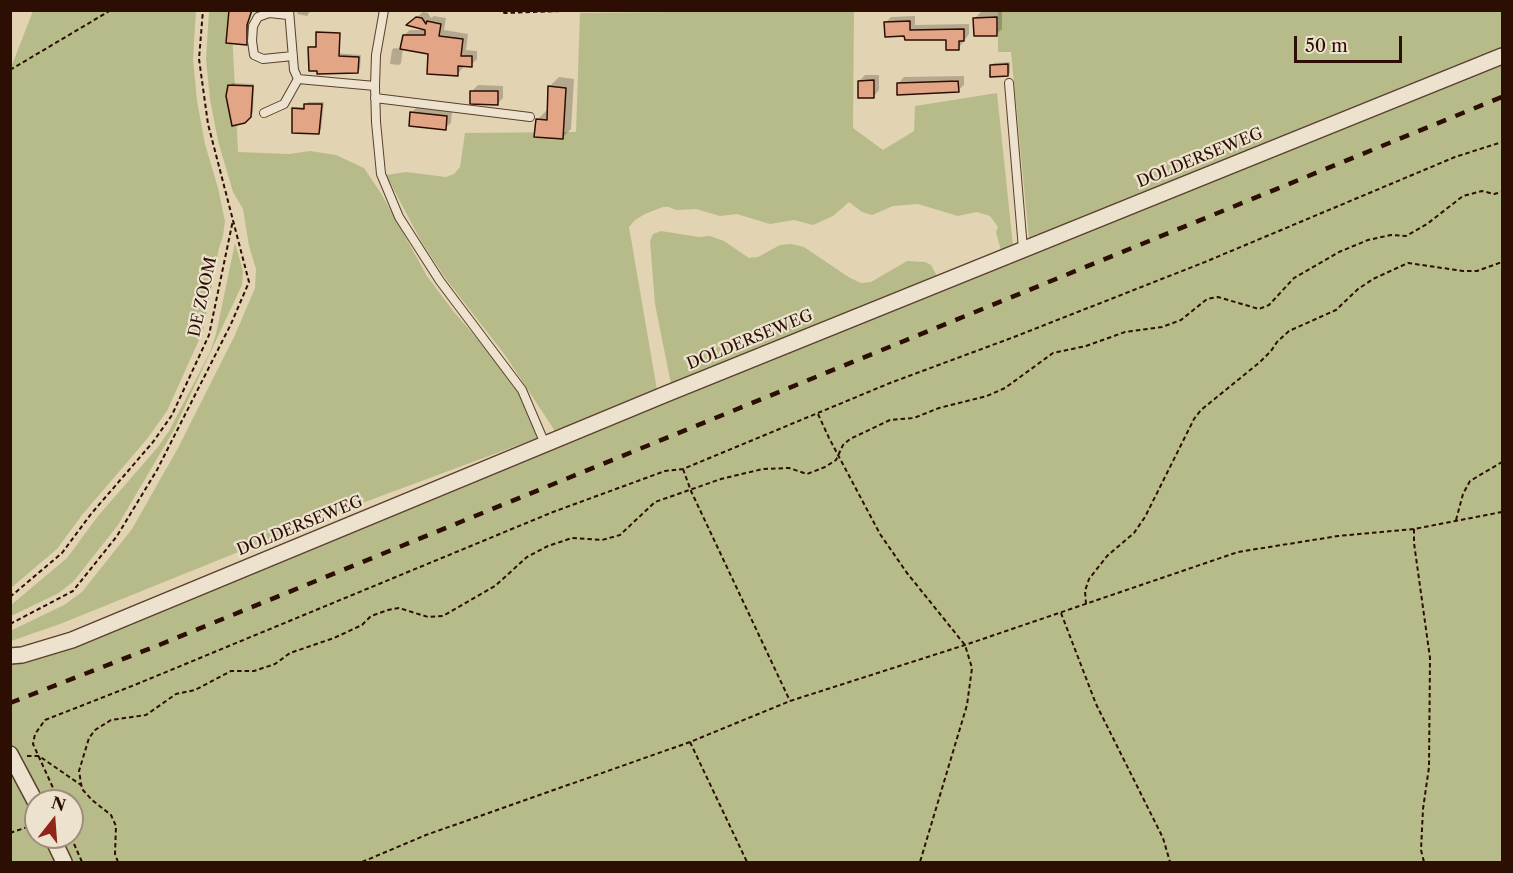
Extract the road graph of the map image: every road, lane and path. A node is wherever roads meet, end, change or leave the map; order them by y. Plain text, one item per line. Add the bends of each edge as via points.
1 (111, 10) edge
2 (203, 10) edge
3 (384, 10) edge
4 (496, 10) edge
5 (586, 10) edge
6 (288, 13) edge
7 (293, 56) junction
8 (1503, 56) edge
9 (10, 70) edge
10 (298, 79) junction
11 (1009, 83) dead end
12 (375, 86) junction
13 (375, 98) junction
14 (264, 113) dead end
15 (530, 117) dead end
16 (1503, 142) edge
17 (1503, 192) edge
18 (233, 220) junction
19 (1023, 249) junction
20 (1503, 262) edge
21 (818, 413) junction
22 (545, 444) junction
23 (838, 454) junction
24 (1503, 462) edge
25 (683, 469) junction
26 (691, 491) junction
27 (1503, 512) edge
28 (1456, 520) junction
29 (1414, 529) junction
30 (10, 597) edge
31 (1086, 604) junction
32 (1060, 611) junction
33 (10, 624) edge
34 (965, 645) junction
35 (10, 656) edge
36 (790, 701) junction
37 (690, 742) junction
38 (10, 754) edge
39 (39, 756) junction
40 (81, 785) junction
41 (29, 789) edge
42 (54, 789) edge
43 (373, 858) junction
44 (118, 862) edge
45 (362, 862) edge
46 (374, 862) edge
47 (747, 862) edge
48 (920, 862) edge
49 (1170, 862) edge
50 (1424, 862) edge

1 - 9 path
2 - 18 path, DE ZOOM via 200,59 204,99
3 - 12 lane
4 - 5 path
6 - 7 lane
6 - 7 lane via 258,16 252,41 254,55 263,59
7 - 10 lane
8 - 19 street, DOLDERSEWEG
10 - 12 lane
10 - 14 lane via 284,104
11 - 19 lane
12 - 13 lane
13 - 15 lane
13 - 22 lane via 381,174 399,217 440,280 522,390
16 - 21 path via 1455,157 1205,262
17 - 23 path via 1482,191 1463,196 1406,236 1368,240 1339,252 1294,278 1269,305 1259,309 1218,297 1207,299 1181,320 1162,327 1125,332 1053,353 1005,388 987,396 914,418 890,420 850,439
18 - 30 path, DE ZOOM via 209,335 172,415 62,553
18 - 33 path via 249,282 157,470 117,536 74,591
19 - 22 street, DOLDERSEWEG
20 - 31 path via 1477,271 1408,263 1373,279 1336,310 1289,331 1260,362 1194,419 1145,517 1089,579
21 - 23 path
21 - 25 path
22 - 35 street, DOLDERSEWEG via 72,640
23 - 26 path via 836,460 807,474 789,468 763,469
23 - 34 path via 880,534
24 - 28 path via 1470,481 1462,494
25 - 26 path
25 - 39 path via 664,471 553,512 45,720 33,744
26 - 36 path
26 - 40 path via 655,502 620,535 602,540 572,538 548,546 527,557 495,586 443,616 428,617 399,608 388,610 334,638 291,653 275,664 254,671 231,671 195,690 176,694 146,715 111,720 89,738 79,771
27 - 28 path
28 - 29 path
29 - 31 path via 1238,552
29 - 50 path via 1430,658 1429,766 1421,850
31 - 32 path
32 - 34 path
32 - 49 path via 1096,704 1163,838
34 - 36 path
34 - 48 path via 972,668 967,705
36 - 37 path
37 - 43 path via 426,835
37 - 47 path
38 - 41 street
39 - 40 path
39 - 42 path
40 - 44 path via 111,815 116,826
43 - 45 path
43 - 46 path

